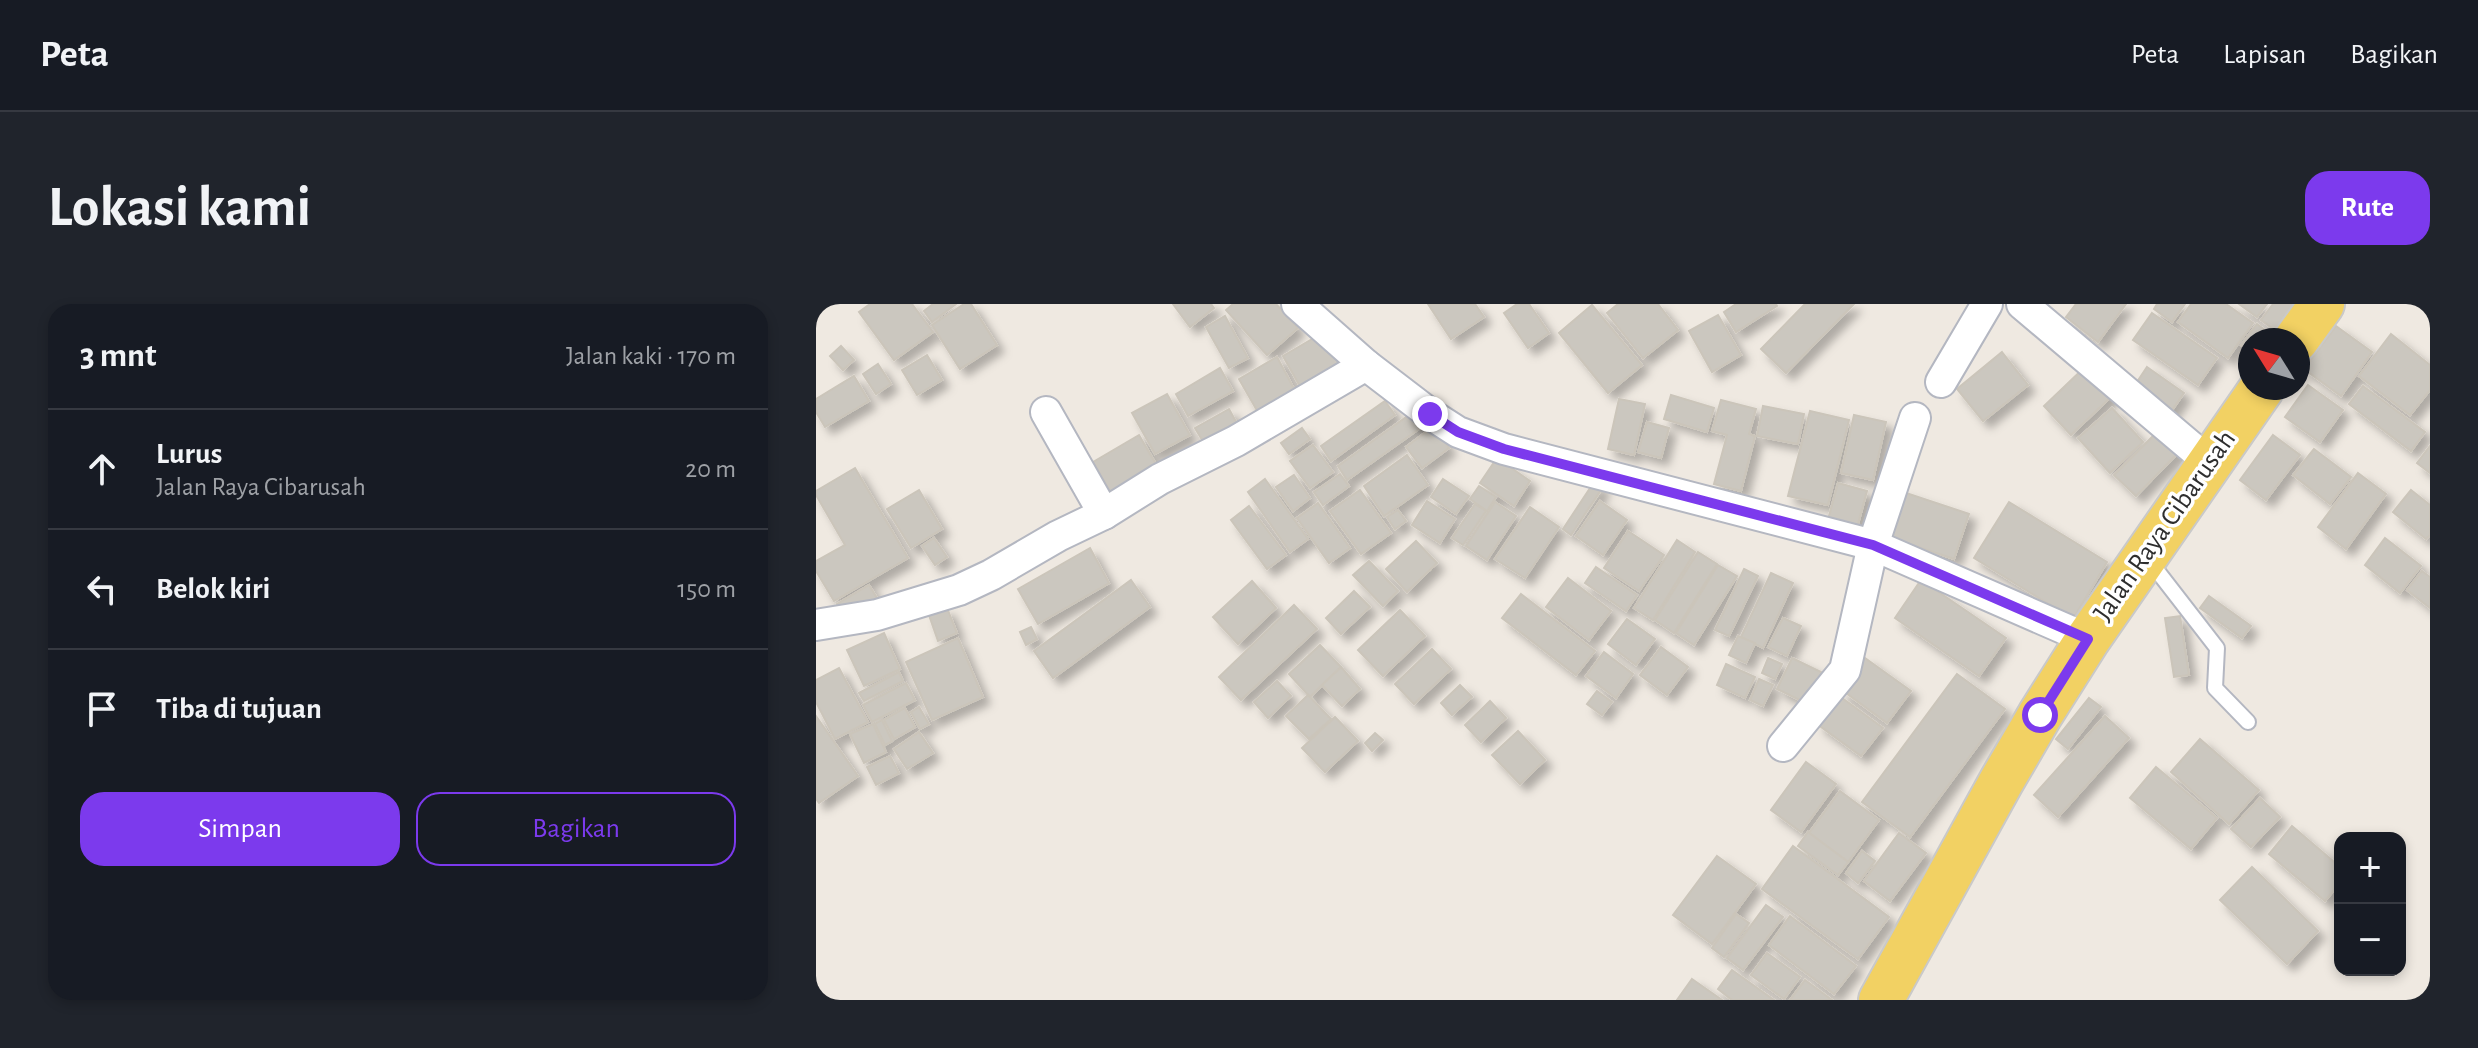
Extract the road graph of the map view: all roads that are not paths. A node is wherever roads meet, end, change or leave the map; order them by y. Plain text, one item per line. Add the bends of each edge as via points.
1 (1297, 304) edge
2 (1987, 304) edge
3 (2022, 304) edge
4 (2322, 304) edge
5 (2305, 328) edge
6 (1366, 365) junction
7 (1941, 382) dead end
8 (2253, 400) edge
9 (1046, 412) dead end
10 (1915, 418) dead end
11 (2209, 462) junction
12 (1104, 514) junction
13 (1873, 545) junction
14 (2145, 556) junction
15 (816, 625) edge
16 (2088, 639) junction
17 (2248, 722) dead end
18 (1783, 746) dead end
19 (1884, 999) edge

1 - 6 street
2 - 7 street
3 - 11 street
4 - 5 main road
6 - 12 street
6 - 13 street via 1430,414 1478,440
8 - 11 main road, Jalan Raya Cibarusah
9 - 12 street
10 - 13 street
11 - 14 main road, Jalan Raya Cibarusah
12 - 15 street via 959,590 877,615
13 - 16 street
13 - 18 street via 1845,670
14 - 16 main road, Jalan Raya Cibarusah
14 - 17 lane via 2217,648 2215,688
16 - 19 main road, Jalan Raya Cibarusah via 2001,782

